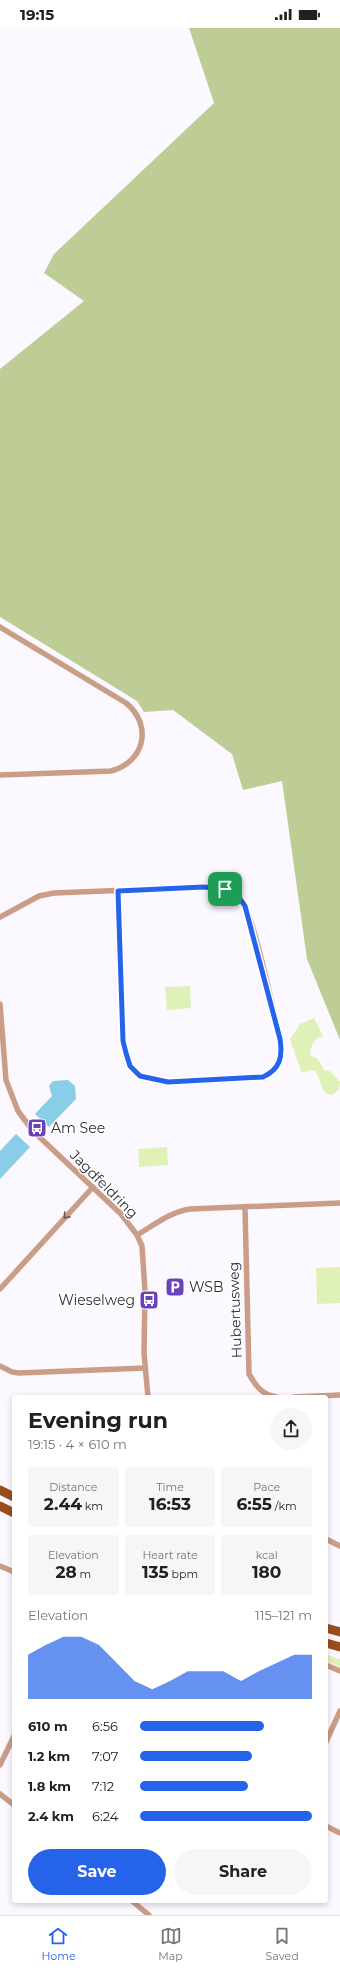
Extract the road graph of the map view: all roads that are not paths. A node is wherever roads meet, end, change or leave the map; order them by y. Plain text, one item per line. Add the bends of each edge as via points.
1 (0, 627) edge
2 (0, 775) edge
3 (118, 891) junction
4 (0, 917) edge
5 (0, 1004) edge
6 (93, 1187) junction
7 (340, 1204) edge
8 (244, 1207) junction
9 (137, 1236) junction
10 (0, 1289) edge
11 (0, 1366) edge
12 (145, 1368) junction
13 (148, 1395) edge
14 (271, 1395) edge
15 (328, 1396) edge
16 (340, 1396) edge
17 (0, 1490) edge
18 (12, 1496) edge
19 (0, 1506) edge
20 (12, 1512) edge
21 (328, 1540) edge
22 (340, 1546) edge
23 (0, 1566) edge
24 (12, 1571) edge
25 (328, 1629) edge
26 (340, 1632) edge
27 (328, 1644) edge
28 (340, 1647) edge
29 (328, 1666) edge
30 (340, 1671) edge
31 (340, 1711) edge
32 (328, 1738) edge
33 (12, 1740) edge
34 (0, 1765) edge
35 (0, 1794) edge
36 (12, 1803) edge
37 (328, 1827) edge
38 (340, 1834) edge
39 (134, 1903) edge
40 (149, 1915) edge

1 - 2 street via 126,703 139,719 143,738 140,748 130,762 120,769
3 - 3 street via 214,887 225,889 241,899 250,919 280,1039 280,1060 271,1073 252,1078 168,1082 140,1076 130,1066 123,1041
3 - 4 street via 54,893 39,896
5 - 6 street, Jagdfeldring via 6,1080 18,1111 33,1132
6 - 9 street, Jagdfeldring via 121,1214
6 -> 10 street
7 - 8 street
8 - 9 street via 179,1211
8 - 14 street, Hubertusweg via 250,1374 254,1384 262,1392
9 - 12 street, Jagdfeldring via 142,1246 143,1260
11 - 12 street via 19,1373
12 - 13 street, Jagdfeldring
15 - 16 street
17 - 18 main road
19 - 20 main road
21 - 22 street
23 - 24 street
25 - 26 main road
27 - 28 main road
29 - 30 street
31 - 32 street
33 - 34 street
35 - 36 street
37 - 38 street
39 - 40 street

